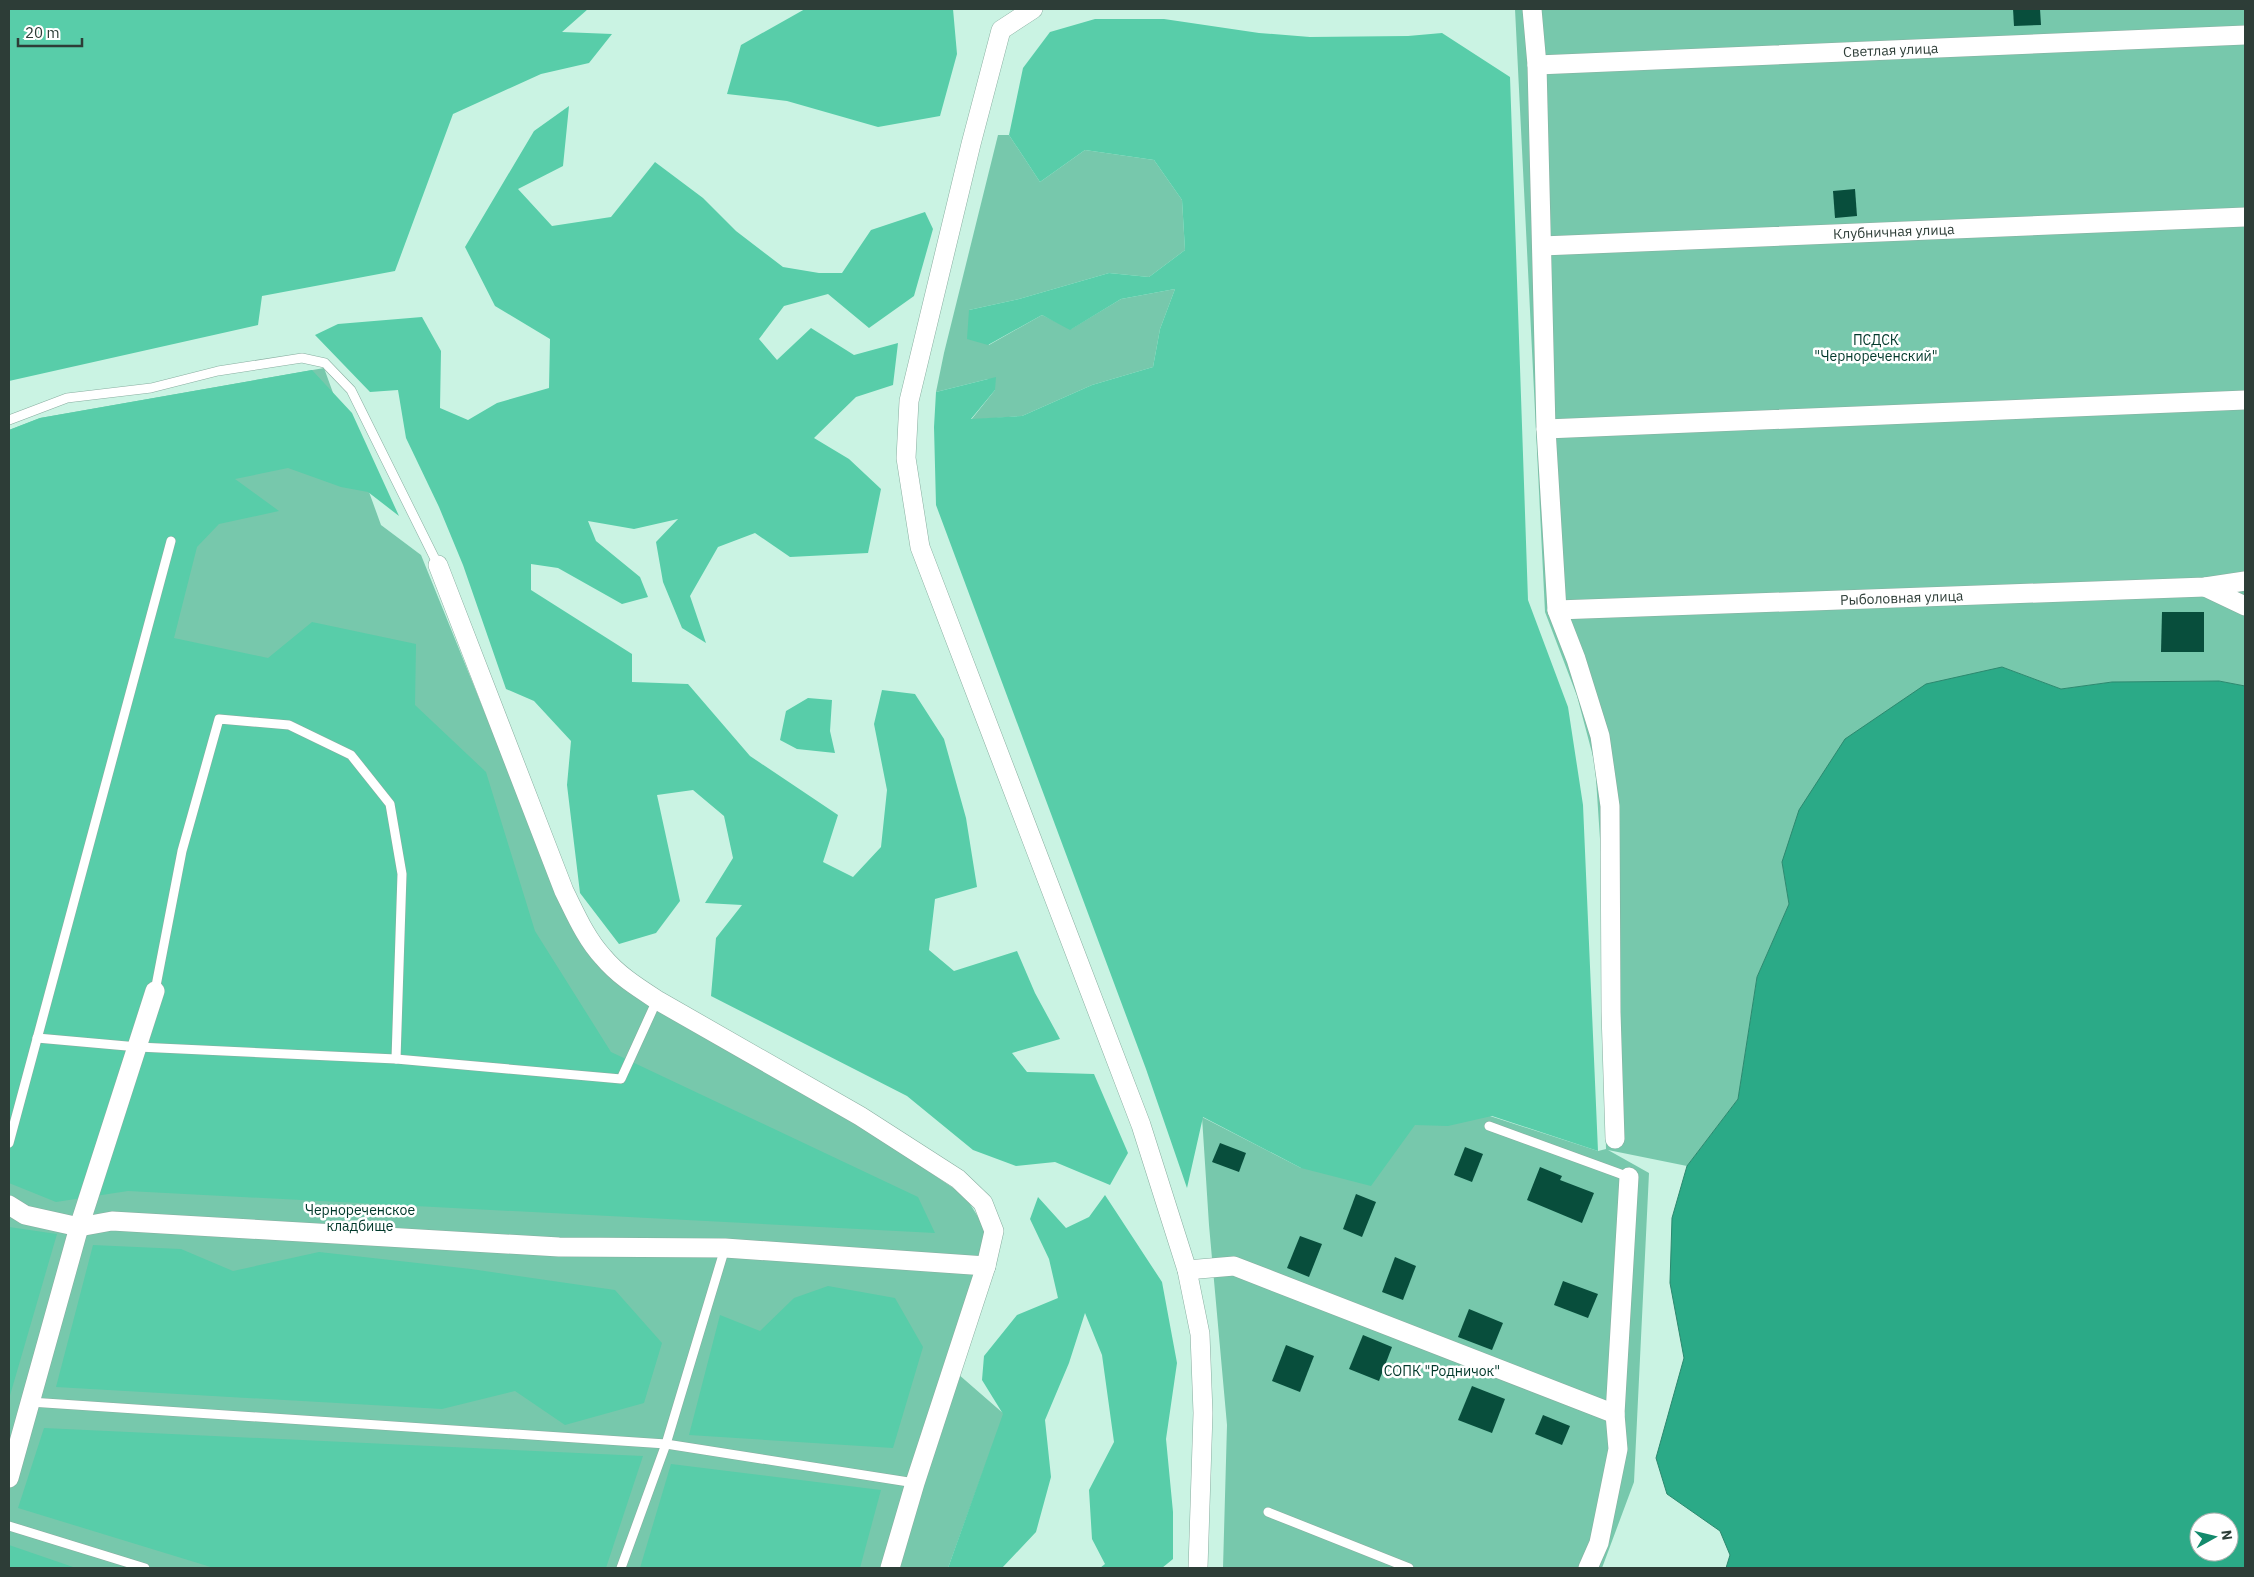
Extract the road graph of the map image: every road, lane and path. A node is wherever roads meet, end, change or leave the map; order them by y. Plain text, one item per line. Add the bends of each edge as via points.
1 (1005, 9) edge
2 (1033, 9) edge
3 (1532, 9) edge
4 (1002, 30) junction
5 (2245, 36) edge
6 (1537, 65) junction
7 (2245, 217) edge
8 (1542, 246) junction
9 (2245, 400) edge
10 (9, 420) edge
11 (1546, 429) junction
12 (171, 541) dead end
13 (438, 565) joint
14 (2245, 582) edge
15 (2204, 587) junction
16 (2245, 606) edge
17 (1557, 610) junction
18 (155, 991) joint
19 (657, 1000) junction
20 (37, 1038) junction
21 (138, 1047) junction
22 (396, 1059) junction
23 (1489, 1126) dead end
24 (1615, 1139) dead end
25 (9, 1143) edge
26 (1629, 1177) joint
27 (9, 1205) edge
28 (79, 1227) junction
29 (725, 1248) junction
30 (986, 1266) junction
31 (1187, 1270) junction
32 (30, 1402) junction
33 (1614, 1414) junction
34 (666, 1444) junction
35 (9, 1478) edge
36 (915, 1483) junction
37 (1268, 1512) dead end
38 (9, 1526) edge
39 (145, 1568) edge
40 (621, 1568) edge
41 (890, 1568) edge
42 (1198, 1568) edge
43 (1409, 1568) edge
44 (1588, 1568) edge

1 - 4 street
2 - 4 street
3 - 6 street
4 - 31 street via 909,401 906,458 913,509 920,547 1141,1125
5 - 6 street, Светлая улица
6 - 8 street
7 - 8 street, Клубничная улица
8 - 11 street
9 - 11 street
10 - 13 lane via 67,398 151,388 218,371 302,358 325,363 351,390
11 - 17 street
12 - 20 lane
13 - 19 street via 564,891 581,925 602,956 629,982
14 - 15 street, Рыболовная улица
15 - 16 street
15 - 17 street, Рыболовная улица
17 - 24 street via 1600,736 1610,806
18 - 21 street
18 - 22 lane via 182,851 219,719 289,725 351,755 390,804 402,874
19 - 22 lane via 621,1080
19 - 30 street via 860,1116 958,1179 983,1203 994,1231
20 - 21 lane
20 - 25 lane
21 - 22 lane
21 - 28 street
23 - 26 lane
26 - 33 street
27 - 28 street via 25,1215
28 - 29 street via 112,1221 559,1247
28 - 32 street
29 - 30 street
29 - 34 lane
30 - 36 street
31 - 33 street via 1234,1266
31 - 42 street via 1200,1334 1203,1413
32 - 34 lane
32 - 35 street
33 - 44 street via 1618,1450 1598,1543
34 - 36 lane
34 - 40 lane
36 - 41 street
37 - 43 lane
38 - 39 lane

